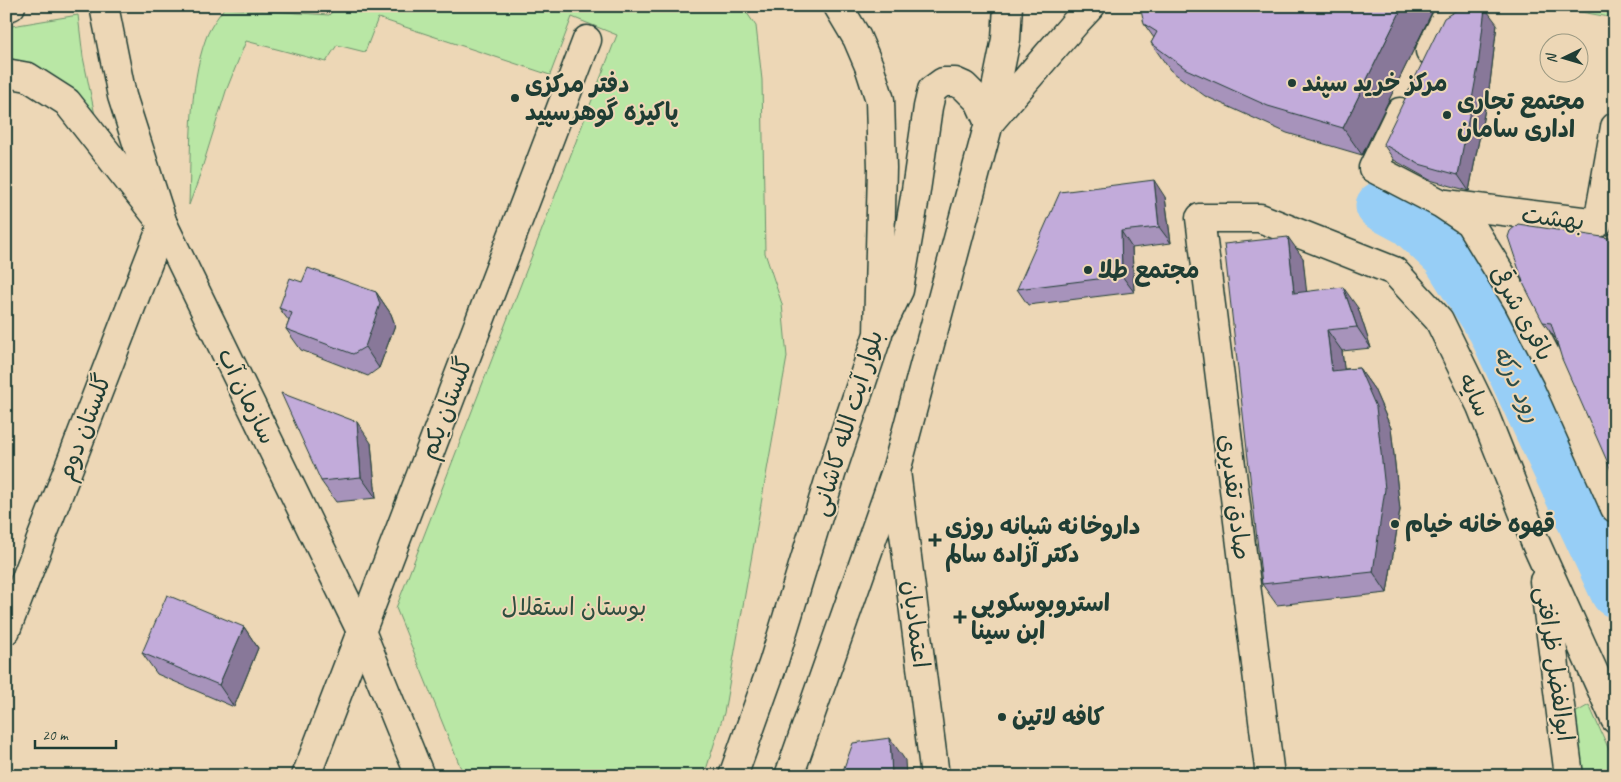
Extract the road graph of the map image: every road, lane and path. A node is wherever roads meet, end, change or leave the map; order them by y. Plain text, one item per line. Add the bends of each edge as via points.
1 (11, 6) edge
2 (104, 6) edge
3 (838, 6) edge
4 (1008, 6) edge
5 (1091, 6) edge
6 (1452, 6) edge
7 (6, 7) edge
8 (587, 40) dead end
9 (6, 73) edge
10 (990, 123) junction
11 (1615, 127) edge
12 (1442, 204) junction
13 (1200, 218) joint
14 (163, 224) junction
15 (878, 334) junction
16 (896, 472) junction
17 (1615, 508) edge
18 (1540, 553) junction
19 (6, 630) edge
20 (361, 631) junction
21 (1615, 720) edge
22 (306, 776) edge
23 (420, 776) edge
24 (733, 776) edge
25 (789, 776) edge
26 (935, 776) edge
27 (1270, 776) edge
28 (1569, 776) edge

1 - 7 main road
2 - 14 main road, سازمان آب via 122,96
3 - 15 main road, بلوار آیت الله کاشانی via 870,66 880,100 882,168
4 - 10 main road via 1006,38
5 - 10 main road
6 - 12 main road, باقری شرقی via 1374,168
8 - 20 main road, گلستان یکم
9 - 14 main road via 28,77 67,102
10 - 15 main road via 979,101 964,86 943,82 932,90 899,290
10 - 16 main road
11 - 12 main road, بهشت via 1598,223
12 - 17 main road, باقری شرقی via 1469,222 1518,302 1556,375
13 - 18 main road, سایه via 1260,218 1394,271 1438,320 1481,406
13 - 27 main road, صادق تقدیری
14 - 19 main road, گلستان دوم
14 - 20 main road, سازمان آب
15 - 24 main road, بلوار آیت الله کاشانی via 773,664
16 - 25 main road
16 - 26 main road, اعتمادیان
18 - 21 main road, سایه
18 - 28 main road, ابوالفضل ظرافتی
20 - 22 main road, گلستان یکم
20 - 23 main road, سازمان آب

